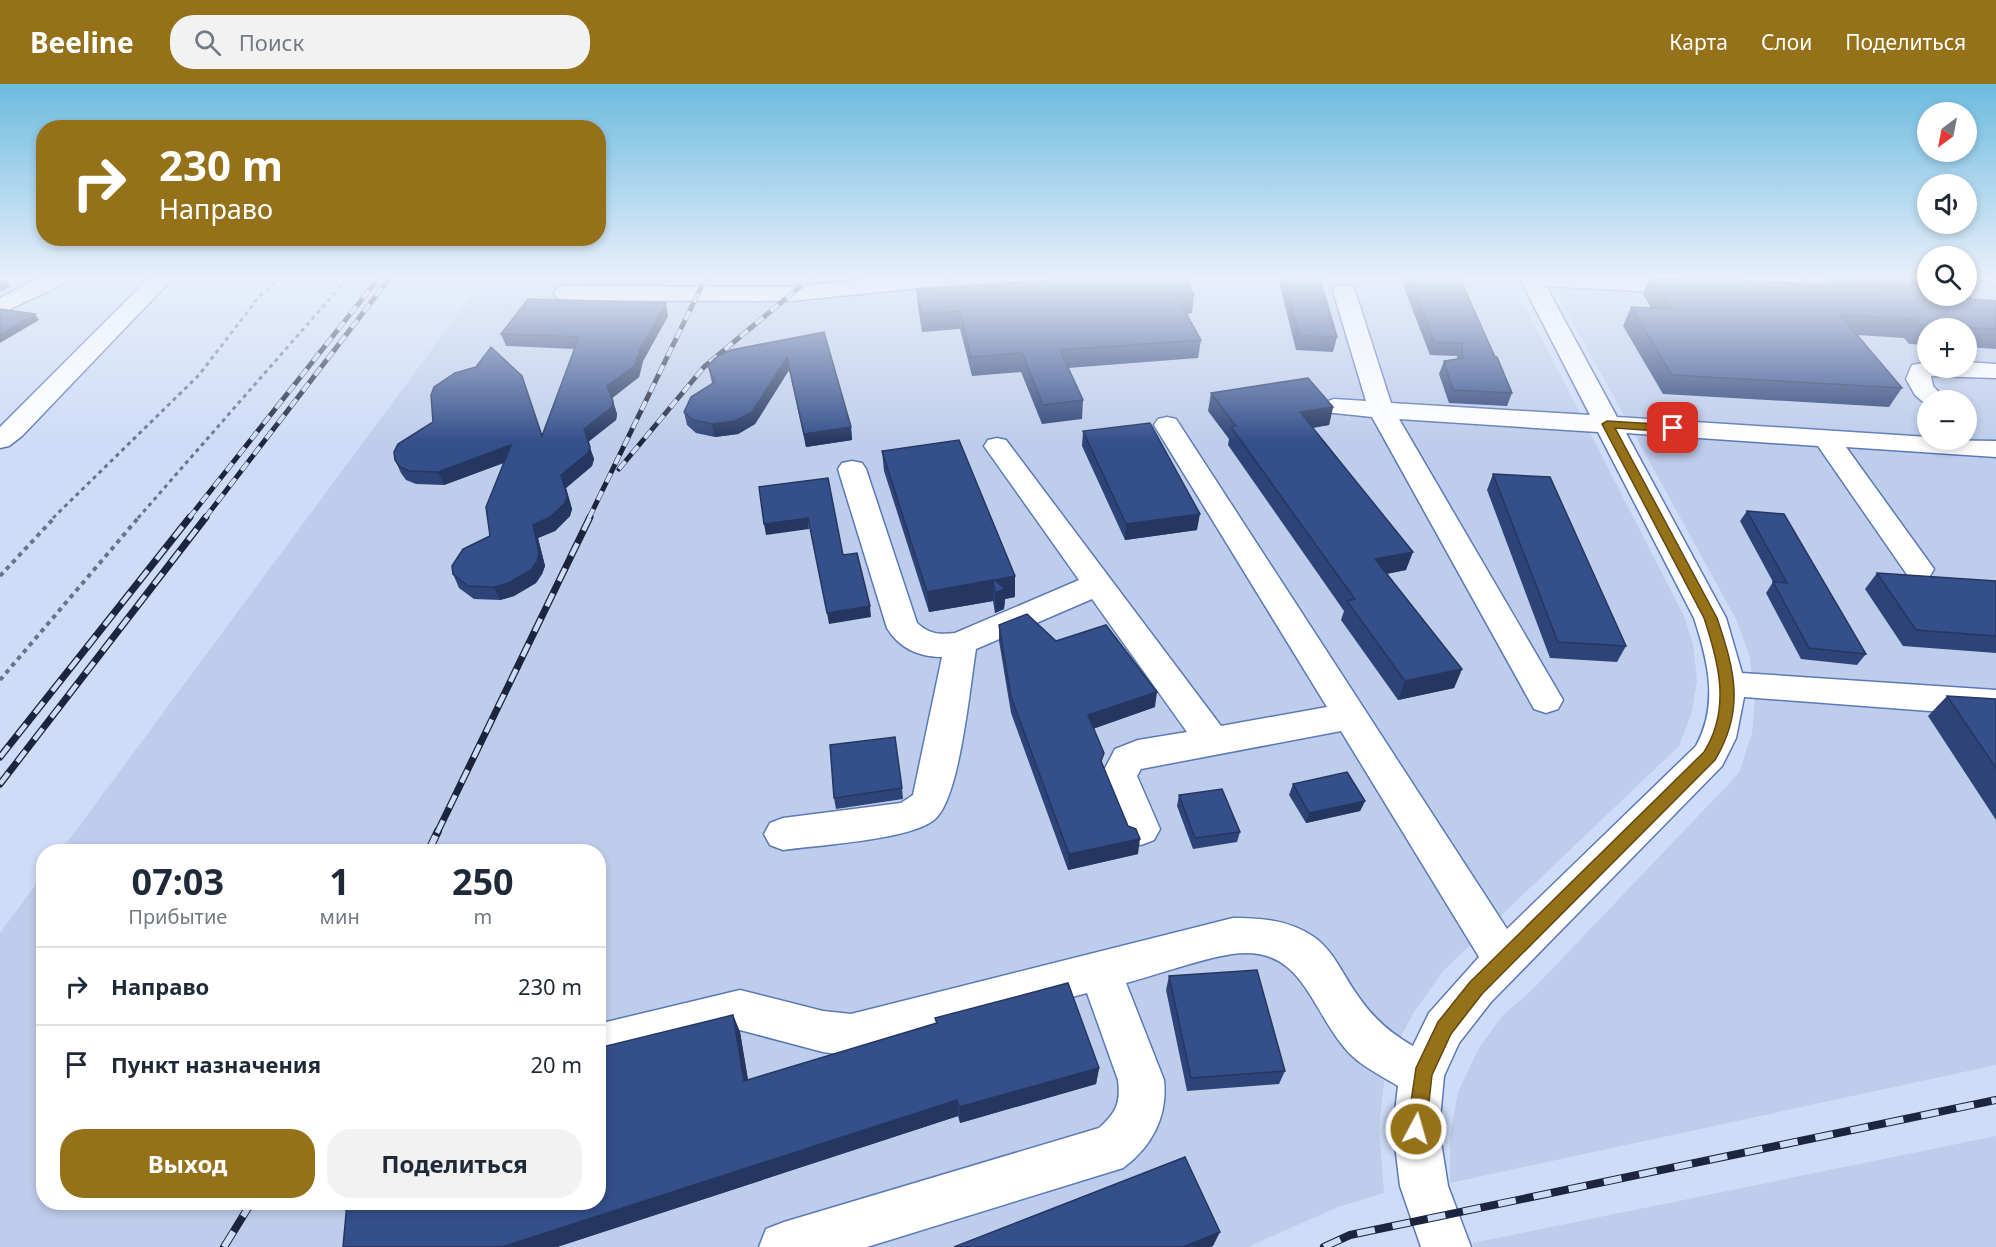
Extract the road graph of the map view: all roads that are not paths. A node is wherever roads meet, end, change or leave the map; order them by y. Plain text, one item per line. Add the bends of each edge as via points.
1 (108, 333) edge
2 (1357, 333) edge
3 (1559, 333) edge
4 (1996, 371) edge
5 (1923, 390) edge
6 (1334, 407) edge
7 (1381, 410) junction
8 (1607, 424) junction
9 (1167, 425) dead end
10 (1826, 438) junction
11 (0, 440) edge
12 (997, 446) dead end
13 (1978, 446) edge
14 (852, 469) dead end
15 (1919, 569) dead end
16 (1098, 584) junction
17 (961, 643) junction
18 (1728, 684) junction
19 (1546, 700) dead end
20 (1996, 703) edge
21 (1350, 716) junction
22 (1213, 741) junction
23 (1141, 829) dead end
24 (783, 834) dead end
25 (1504, 960) junction
26 (1100, 971) junction
27 (606, 1043) edge
28 (1422, 1075) junction
29 (784, 1247) edge
30 (1446, 1247) edge

1 - 11 street
2 - 7 street
3 - 8 street
4 - 5 street via 1921,370 1918,379
6 - 7 street
7 - 8 street
7 - 19 street
8 - 10 street
8 - 18 street via 1710,618
9 - 21 street
10 - 13 street
10 - 15 street
12 - 16 street
14 - 17 street via 903,628 924,644
16 - 17 street
16 - 22 street
17 - 24 street via 934,790 924,808 901,818
18 - 20 street
18 - 25 street via 1725,723 1709,756
21 - 22 street
21 - 25 street
22 - 23 street via 1138,754 1122,766 1119,776
25 - 28 street via 1444,1028
26 - 27 street via 850,1035 829,1035 740,1010
26 - 28 street via 1233,936 1264,936 1282,941 1310,958 1358,1032
26 - 29 street via 1141,1080 1144,1098 1132,1129 1122,1141 1106,1151
28 - 30 street via 1416,1129 1424,1186

